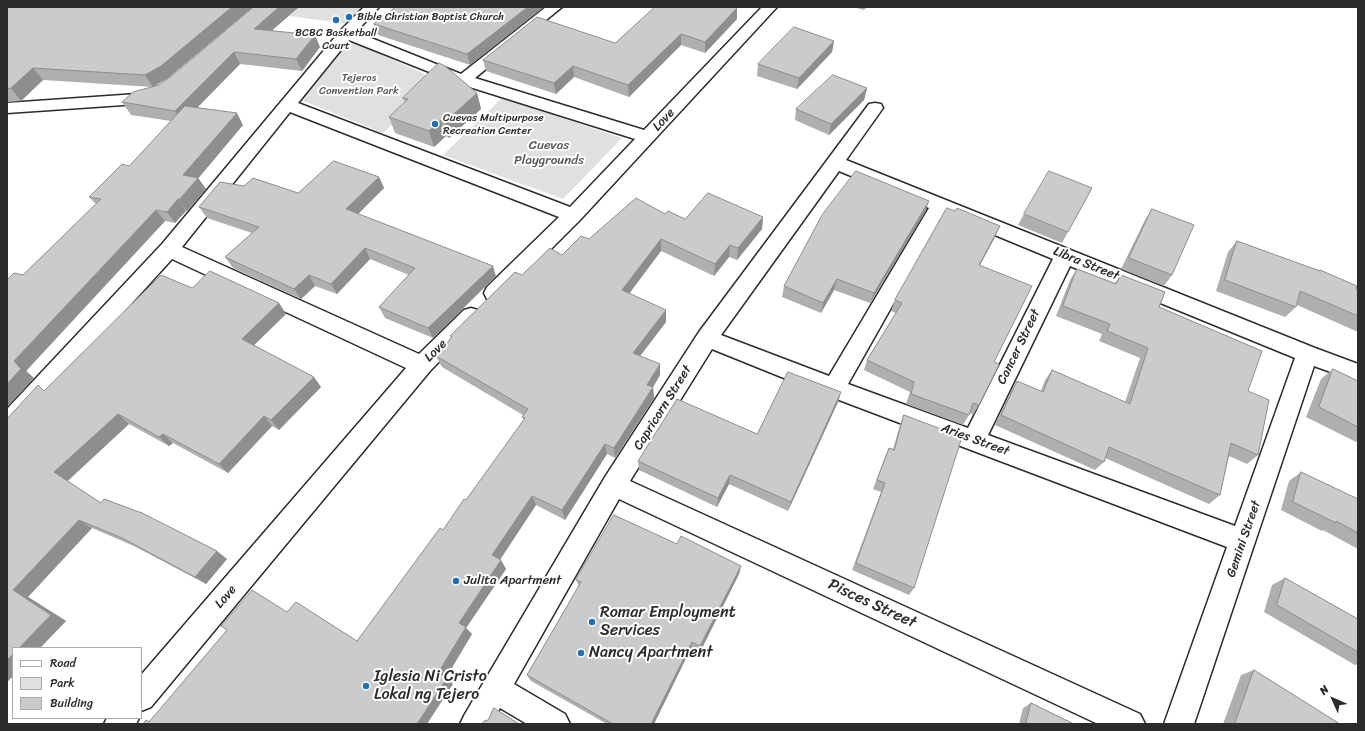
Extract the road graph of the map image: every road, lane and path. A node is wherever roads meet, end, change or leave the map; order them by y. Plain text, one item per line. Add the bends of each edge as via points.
1 (372, 7) edge
2 (555, 7) edge
3 (770, 7) edge
4 (346, 33) junction
5 (463, 80) junction
6 (170, 86) edge
7 (287, 105) junction
8 (7, 108) edge
9 (875, 108) dead end
10 (648, 137) junction
11 (837, 163) junction
12 (940, 204) junction
13 (573, 215) junction
14 (169, 249) junction
15 (1065, 255) junction
16 (707, 338) junction
17 (1307, 354) junction
18 (422, 365) junction
19 (1358, 373) edge
20 (834, 388) junction
21 (7, 425) edge
22 (974, 439) junction
23 (614, 485) junction
24 (1243, 540) junction
25 (496, 690) junction
26 (142, 696) edge
27 (475, 724) edge
28 (555, 724) edge
29 (1130, 724) edge
30 (1179, 724) edge

1 - 4 street
2 - 5 street
3 - 10 street, Love
4 - 5 street
4 - 7 street
5 - 10 street
6 - 8 street via 138,99
7 - 13 street
7 - 14 street
9 - 11 street, Capricorn Street
10 - 13 street, Love
11 - 12 street, Libra Street
11 - 16 street, Capricorn Street
12 - 15 street, Libra Street
12 - 20 street
13 - 18 street, Love
14 - 18 street
14 - 21 street
15 - 17 street, Libra Street
15 - 22 street, Cancer Street
16 - 20 street, Aries Street
16 - 23 street, Capricorn Street
17 - 19 street, Libra Street
17 - 24 street, Gemini Street
18 - 26 street, Love
20 - 22 street, Aries Street
22 - 24 street, Aries Street
23 - 25 street, Capricorn Street
23 - 29 street, Pisces Street
24 - 30 street, Gemini Street
25 - 27 street, Capricorn Street
25 - 28 street

